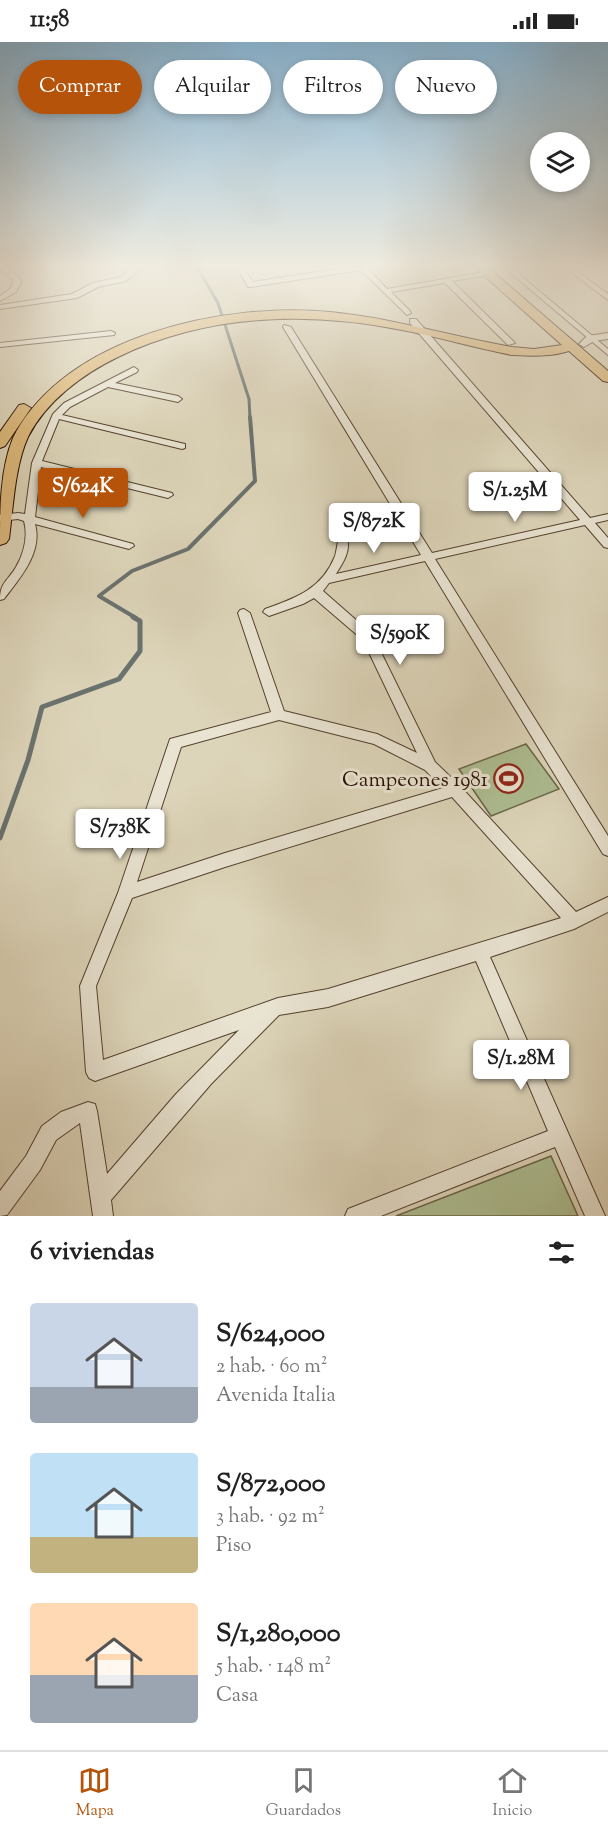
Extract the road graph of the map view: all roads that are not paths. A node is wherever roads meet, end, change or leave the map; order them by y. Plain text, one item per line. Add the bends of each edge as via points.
1 (227, 319) edge
2 (361, 319) edge
3 (412, 319) edge
4 (486, 319) edge
5 (554, 319) edge
6 (561, 319) edge
7 (414, 321) junction
8 (287, 327) dead end
9 (111, 333) dead end
10 (608, 336) edge
11 (511, 343) junction
12 (586, 343) junction
13 (0, 345) edge
14 (608, 353) edge
15 (608, 365) edge
16 (134, 370) dead end
17 (608, 378) edge
18 (59, 383) junction
19 (107, 384) junction
20 (178, 399) dead end
21 (56, 416) junction
22 (0, 443) edge
23 (182, 446) dead end
24 (37, 463) junction
25 (168, 495) dead end
26 (2, 517) edge
27 (608, 517) edge
28 (29, 520) junction
29 (588, 521) junction
30 (0, 539) edge
31 (343, 540) dead end
32 (608, 545) edge
33 (129, 546) dead end
34 (428, 556) junction
35 (326, 580) junction
36 (317, 591) junction
37 (0, 596) edge
38 (269, 612) dead end
39 (244, 613) dead end
40 (279, 715) junction
41 (430, 766) junction
42 (455, 790) junction
43 (608, 849) edge
44 (126, 893) junction
45 (608, 904) edge
46 (574, 921) junction
47 (480, 952) junction
48 (278, 1007) junction
49 (560, 1136) junction
50 (102, 1207) edge
51 (0, 1208) edge
52 (354, 1216) edge
53 (595, 1216) edge

1 - 18 main road via 158,334
2 - 7 main road
3 - 7 street
4 - 11 street
5 - 12 main road
6 - 12 street
7 - 11 main road
7 - 12 main road via 471,344 504,350 564,350
7 - 29 street
8 - 34 street
9 - 13 street
10 - 12 street
11 - 12 main road
12 - 14 street
12 - 15 main road
12 - 17 main road
16 - 19 street
18 - 22 main road via 16,418
18 - 26 main road via 18,441
19 - 20 street
19 - 21 street via 67,405
21 - 23 street
21 - 24 street
24 - 25 street
24 - 28 street
26 - 28 street
26 - 30 main road
27 - 29 street
28 - 33 street
28 - 37 street via 32,531 28,554
29 - 32 street
29 - 34 street
31 - 35 street via 344,549
34 - 35 street
34 - 43 street
35 - 36 street
36 - 38 street
36 - 41 street via 368,637
39 - 40 street
40 - 41 street via 377,739
40 - 44 street via 176,743
41 - 42 street
42 - 44 street
42 - 46 street
44 - 48 street via 88,986 95,1072
45 - 46 street
46 - 47 street
47 - 48 street via 328,998
47 - 49 street
48 - 50 street via 245,1035 152,1136
49 - 52 street
49 - 53 street
50 - 51 street via 88,1111 49,1133 33,1163

